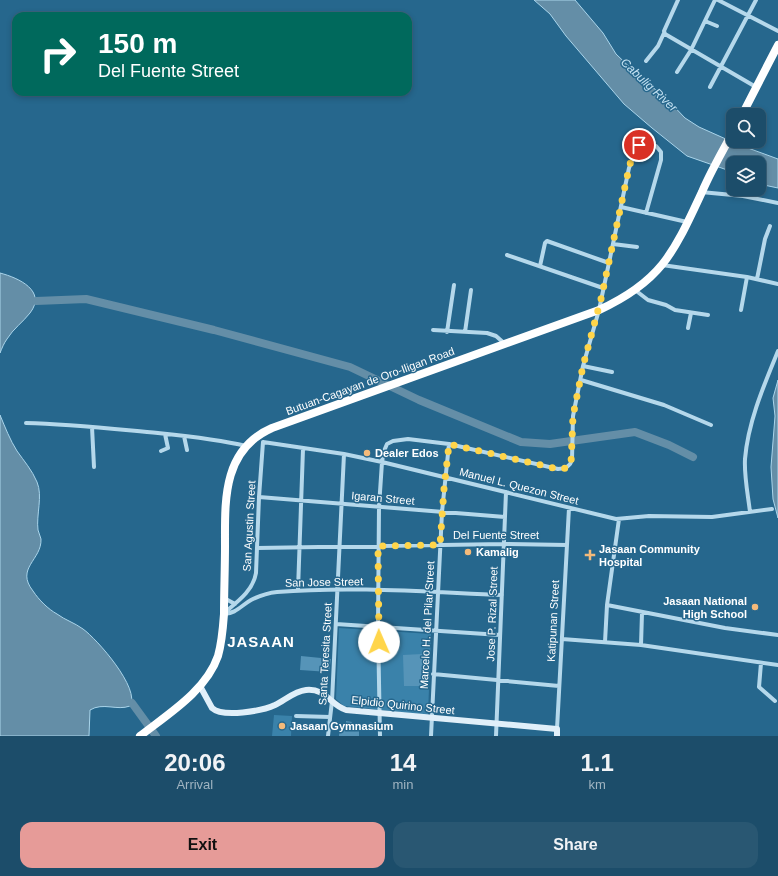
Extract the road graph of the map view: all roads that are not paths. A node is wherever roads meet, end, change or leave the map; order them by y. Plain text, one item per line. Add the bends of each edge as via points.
1 (678, 0) edge
2 (717, 0) edge
3 (756, 0) edge
4 (748, 16) junction
5 (705, 21) junction
6 (717, 26) dead end
7 (778, 31) edge
8 (664, 33) junction
9 (778, 45) edge
10 (691, 50) junction
11 (646, 61) dead end
12 (721, 67) junction
13 (677, 72) dead end
14 (710, 87) dead end
15 (756, 87) junction
16 (746, 108) edge
17 (726, 145) edge
18 (703, 189) junction
19 (778, 202) edge
20 (621, 207) junction
21 (646, 213) junction
22 (688, 223) junction
23 (770, 226) dead end
24 (613, 244) junction
25 (637, 247) dead end
26 (507, 256) dead end
27 (609, 263) junction
28 (662, 265) junction
29 (540, 266) junction
30 (748, 277) junction
31 (757, 279) junction
32 (778, 284) edge
33 (454, 286) dead end
34 (603, 288) junction
35 (471, 290) dead end
36 (635, 290) junction
37 (598, 310) junction
38 (741, 310) dead end
39 (691, 313) junction
40 (708, 316) dead end
41 (688, 328) dead end
42 (433, 330) dead end
43 (447, 332) junction
44 (465, 332) junction
45 (506, 344) junction
46 (778, 350) edge
47 (583, 366) junction
48 (612, 372) dead end
49 (581, 380) junction
50 (26, 423) dead end
51 (711, 425) dead end
52 (92, 427) junction
53 (165, 434) junction
54 (184, 436) junction
55 (260, 439) junction
56 (449, 444) junction
57 (246, 446) junction
58 (303, 448) junction
59 (188, 450) dead end
60 (161, 451) dead end
61 (344, 454) junction
62 (382, 462) junction
63 (94, 467) dead end
64 (445, 477) junction
65 (506, 492) junction
66 (258, 497) junction
67 (300, 500) junction
68 (341, 504) junction
69 (379, 507) junction
70 (569, 508) junction
71 (772, 509) dead end
72 (442, 512) junction
73 (750, 512) junction
74 (505, 517) junction
75 (619, 519) junction
76 (504, 544) junction
77 (440, 545) junction
78 (567, 545) junction
79 (340, 546) junction
80 (378, 546) junction
81 (299, 547) junction
82 (257, 548) junction
83 (298, 590) junction
84 (338, 590) junction
85 (378, 590) junction
86 (438, 592) junction
87 (502, 595) junction
88 (224, 598) junction
89 (235, 604) junction
90 (608, 605) junction
91 (642, 613) junction
92 (224, 614) junction
93 (336, 624) junction
94 (378, 627) junction
95 (435, 631) junction
96 (500, 635) junction
97 (778, 635) edge
98 (562, 639) junction
99 (605, 642) junction
100 (641, 645) junction
101 (761, 663) junction
102 (778, 665) edge
103 (433, 674) junction
104 (499, 680) junction
105 (200, 686) junction
106 (559, 686) junction
107 (332, 701) junction
108 (775, 701) dead end
109 (381, 714) junction
110 (296, 716) dead end
111 (330, 718) junction
112 (431, 718) junction
113 (496, 724) junction
114 (557, 733) edge
115 (140, 736) edge
116 (328, 736) edge
117 (380, 736) edge
118 (431, 736) edge
119 (496, 736) edge

1 - 8 street
2 - 4 street
2 - 5 street
3 - 4 street
4 - 7 street
4 - 12 street
5 - 6 street
5 - 10 street
8 - 10 street
8 - 11 street
9 - 15 highway
10 - 12 street
10 - 13 street
12 - 14 street
12 - 15 street
15 - 16 highway
17 - 18 highway, Butuan-Cagayan de Oro-Iligan Road
18 - 19 street
18 - 22 highway, Butuan-Cagayan de Oro-Iligan Road
20 - 21 street
20 - 21 street via 629,168 637,148 641,145 656,146 662,157
20 - 24 street
21 - 22 street
22 - 28 highway, Butuan-Cagayan de Oro-Iligan Road
23 - 31 street
24 - 25 street
24 - 27 street
26 - 29 street
27 - 29 street via 545,242
27 - 34 street
28 - 30 street
28 - 36 highway, Butuan-Cagayan de Oro-Iligan Road
29 - 34 street
30 - 31 street
30 - 38 street
31 - 32 street
33 - 43 street
34 - 37 street
35 - 44 street
36 - 37 highway, Butuan-Cagayan de Oro-Iligan Road
36 - 39 street via 648,300 674,310
37 - 45 highway, Butuan-Cagayan de Oro-Iligan Road
37 - 47 street
39 - 40 street
39 - 41 street
42 - 43 street
43 - 44 street
44 - 45 street via 491,334
45 - 55 highway, Butuan-Cagayan de Oro-Iligan Road via 272,428
46 - 73 street via 748,440 745,461
47 - 48 street
47 - 49 street
49 - 51 street via 664,405
49 - 56 street via 573,416 571,464 566,468 558,469
50 - 52 street
52 - 53 street
52 - 63 street
53 - 54 street
53 - 60 street via 168,448
54 - 57 street
54 - 59 street
55 - 57 highway, Butuan-Cagayan de Oro-Iligan Road
55 - 58 street, Manuel L. Quezon Street
55 - 66 street, San Agustin Street
56 - 62 street via 419,440 393,441 387,444
56 - 64 street, Marcelo H. del Pilar Street
57 - 88 highway, Butuan-Cagayan de Oro-Iligan Road via 233,467 226,492
58 - 61 street, Manuel L. Quezon Street
58 - 67 street
61 - 62 street, Manuel L. Quezon Street
61 - 68 street, Santa Teresita Street
62 - 64 street, Manuel L. Quezon Street
62 - 69 street
64 - 65 street, Manuel L. Quezon Street
64 - 72 street, Marcelo H. del Pilar Street
65 - 70 street, Manuel L. Quezon Street
65 - 74 street, Jose P. Rizal Street
66 - 67 street, Igaran Street
66 - 82 street, San Agustin Street
67 - 68 street, Igaran Street
67 - 81 street
68 - 69 street, Igaran Street
68 - 79 street, Santa Teresita Street
69 - 72 street, Igaran Street
69 - 80 street
70 - 75 street, Manuel L. Quezon Street
70 - 78 street, Katipunan Street
71 - 73 street, Manuel L. Quezon Street
72 - 74 street, Igaran Street
72 - 77 street, Marcelo H. del Pilar Street
73 - 75 street, Manuel L. Quezon Street via 712,517 649,516
74 - 76 street, Jose P. Rizal Street
75 - 90 street
76 - 77 street, Del Fuente Street
76 - 78 street, Del Fuente Street
76 - 87 street, Jose P. Rizal Street
77 - 80 street, Del Fuente Street
77 - 86 street, Marcelo H. del Pilar Street
78 - 98 street, Katipunan Street
79 - 80 street, Del Fuente Street
79 - 81 street, Del Fuente Street
79 - 84 street, Santa Teresita Street
80 - 85 street
81 - 82 street, Del Fuente Street
81 - 83 street
82 - 89 street, San Agustin Street via 255,581
83 - 84 street, San Jose Street
83 - 92 street, San Jose Street via 263,595 232,613
84 - 85 street, San Jose Street
84 - 93 street, Santa Teresita Street
85 - 86 street, San Jose Street
85 - 94 street
86 - 87 street, San Jose Street
86 - 95 street, Marcelo H. del Pilar Street
87 - 96 street, Jose P. Rizal Street
88 - 89 street
88 - 92 highway, Butuan-Cagayan de Oro-Iligan Road
89 - 92 street, San Agustin Street
90 - 91 street
90 - 99 street
91 - 97 street
91 - 100 street
92 - 105 highway, Butuan-Cagayan de Oro-Iligan Road via 217,656
93 - 94 street
93 - 107 street, Santa Teresita Street
94 - 95 street
94 - 109 street
95 - 96 street
95 - 103 street, Marcelo H. del Pilar Street
96 - 104 street, Jose P. Rizal Street
98 - 99 street
98 - 106 street, Katipunan Street
99 - 100 street
100 - 101 street
101 - 102 street
101 - 108 street via 759,687
103 - 104 street
103 - 112 street, Marcelo H. del Pilar Street
104 - 106 street
104 - 113 street, Jose P. Rizal Street
105 - 107 street, Elpidio Quirino Street via 212,708 223,713 268,708 305,690 324,694
105 - 115 highway, Butuan-Cagayan de Oro-Iligan Road
106 - 114 street, Katipunan Street
107 - 109 street, Elpidio Quirino Street via 346,710
107 - 111 street, Santa Teresita Street
109 - 112 street, Elpidio Quirino Street
109 - 117 street
110 - 111 street
111 - 116 street, Santa Teresita Street
112 - 113 street, Elpidio Quirino Street
112 - 118 street, Marcelo H. del Pilar Street
113 - 114 street, Elpidio Quirino Street
113 - 119 street, Jose P. Rizal Street

